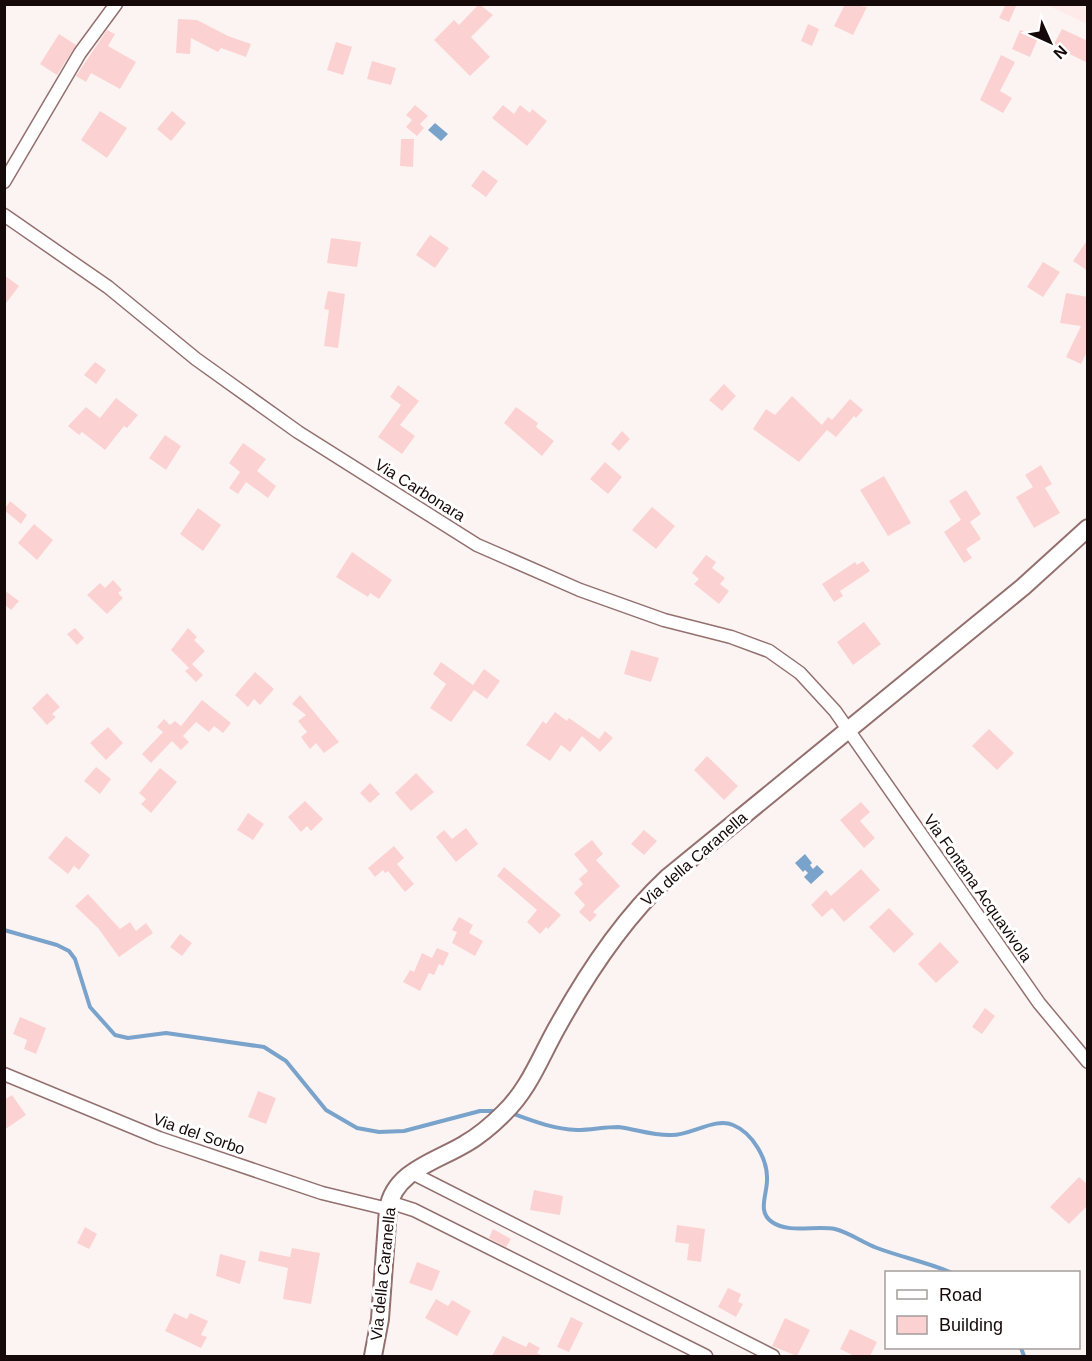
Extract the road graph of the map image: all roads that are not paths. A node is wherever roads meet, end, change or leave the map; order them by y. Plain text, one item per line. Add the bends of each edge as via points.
1 (116, 4) edge
2 (4, 182) edge
3 (4, 215) edge
4 (1088, 528) edge
5 (846, 729) junction
6 (1088, 1062) edge
7 (4, 1074) edge
8 (411, 1173) junction
9 (388, 1206) junction
10 (373, 1356) edge
11 (706, 1356) edge
12 (773, 1356) edge

1 - 2 street via 80,52
3 - 5 street, Via Carbonara via 108,287 196,359 298,432 477,545 580,590 769,651 808,681
4 - 5 main road, Via della Caranella via 1023,587
5 - 6 street, Via Fontana Acquavivola via 1039,1003
5 - 8 main road, Via della Caranella via 642,903 571,1003 527,1085 508,1108 464,1145
7 - 9 street, Via del Sorbo via 159,1138 322,1193
8 - 9 main road, Via della Caranella
8 - 12 street
9 - 10 main road, Via della Caranella via 380,1319
9 - 11 street, Via del Sorbo via 414,1210

